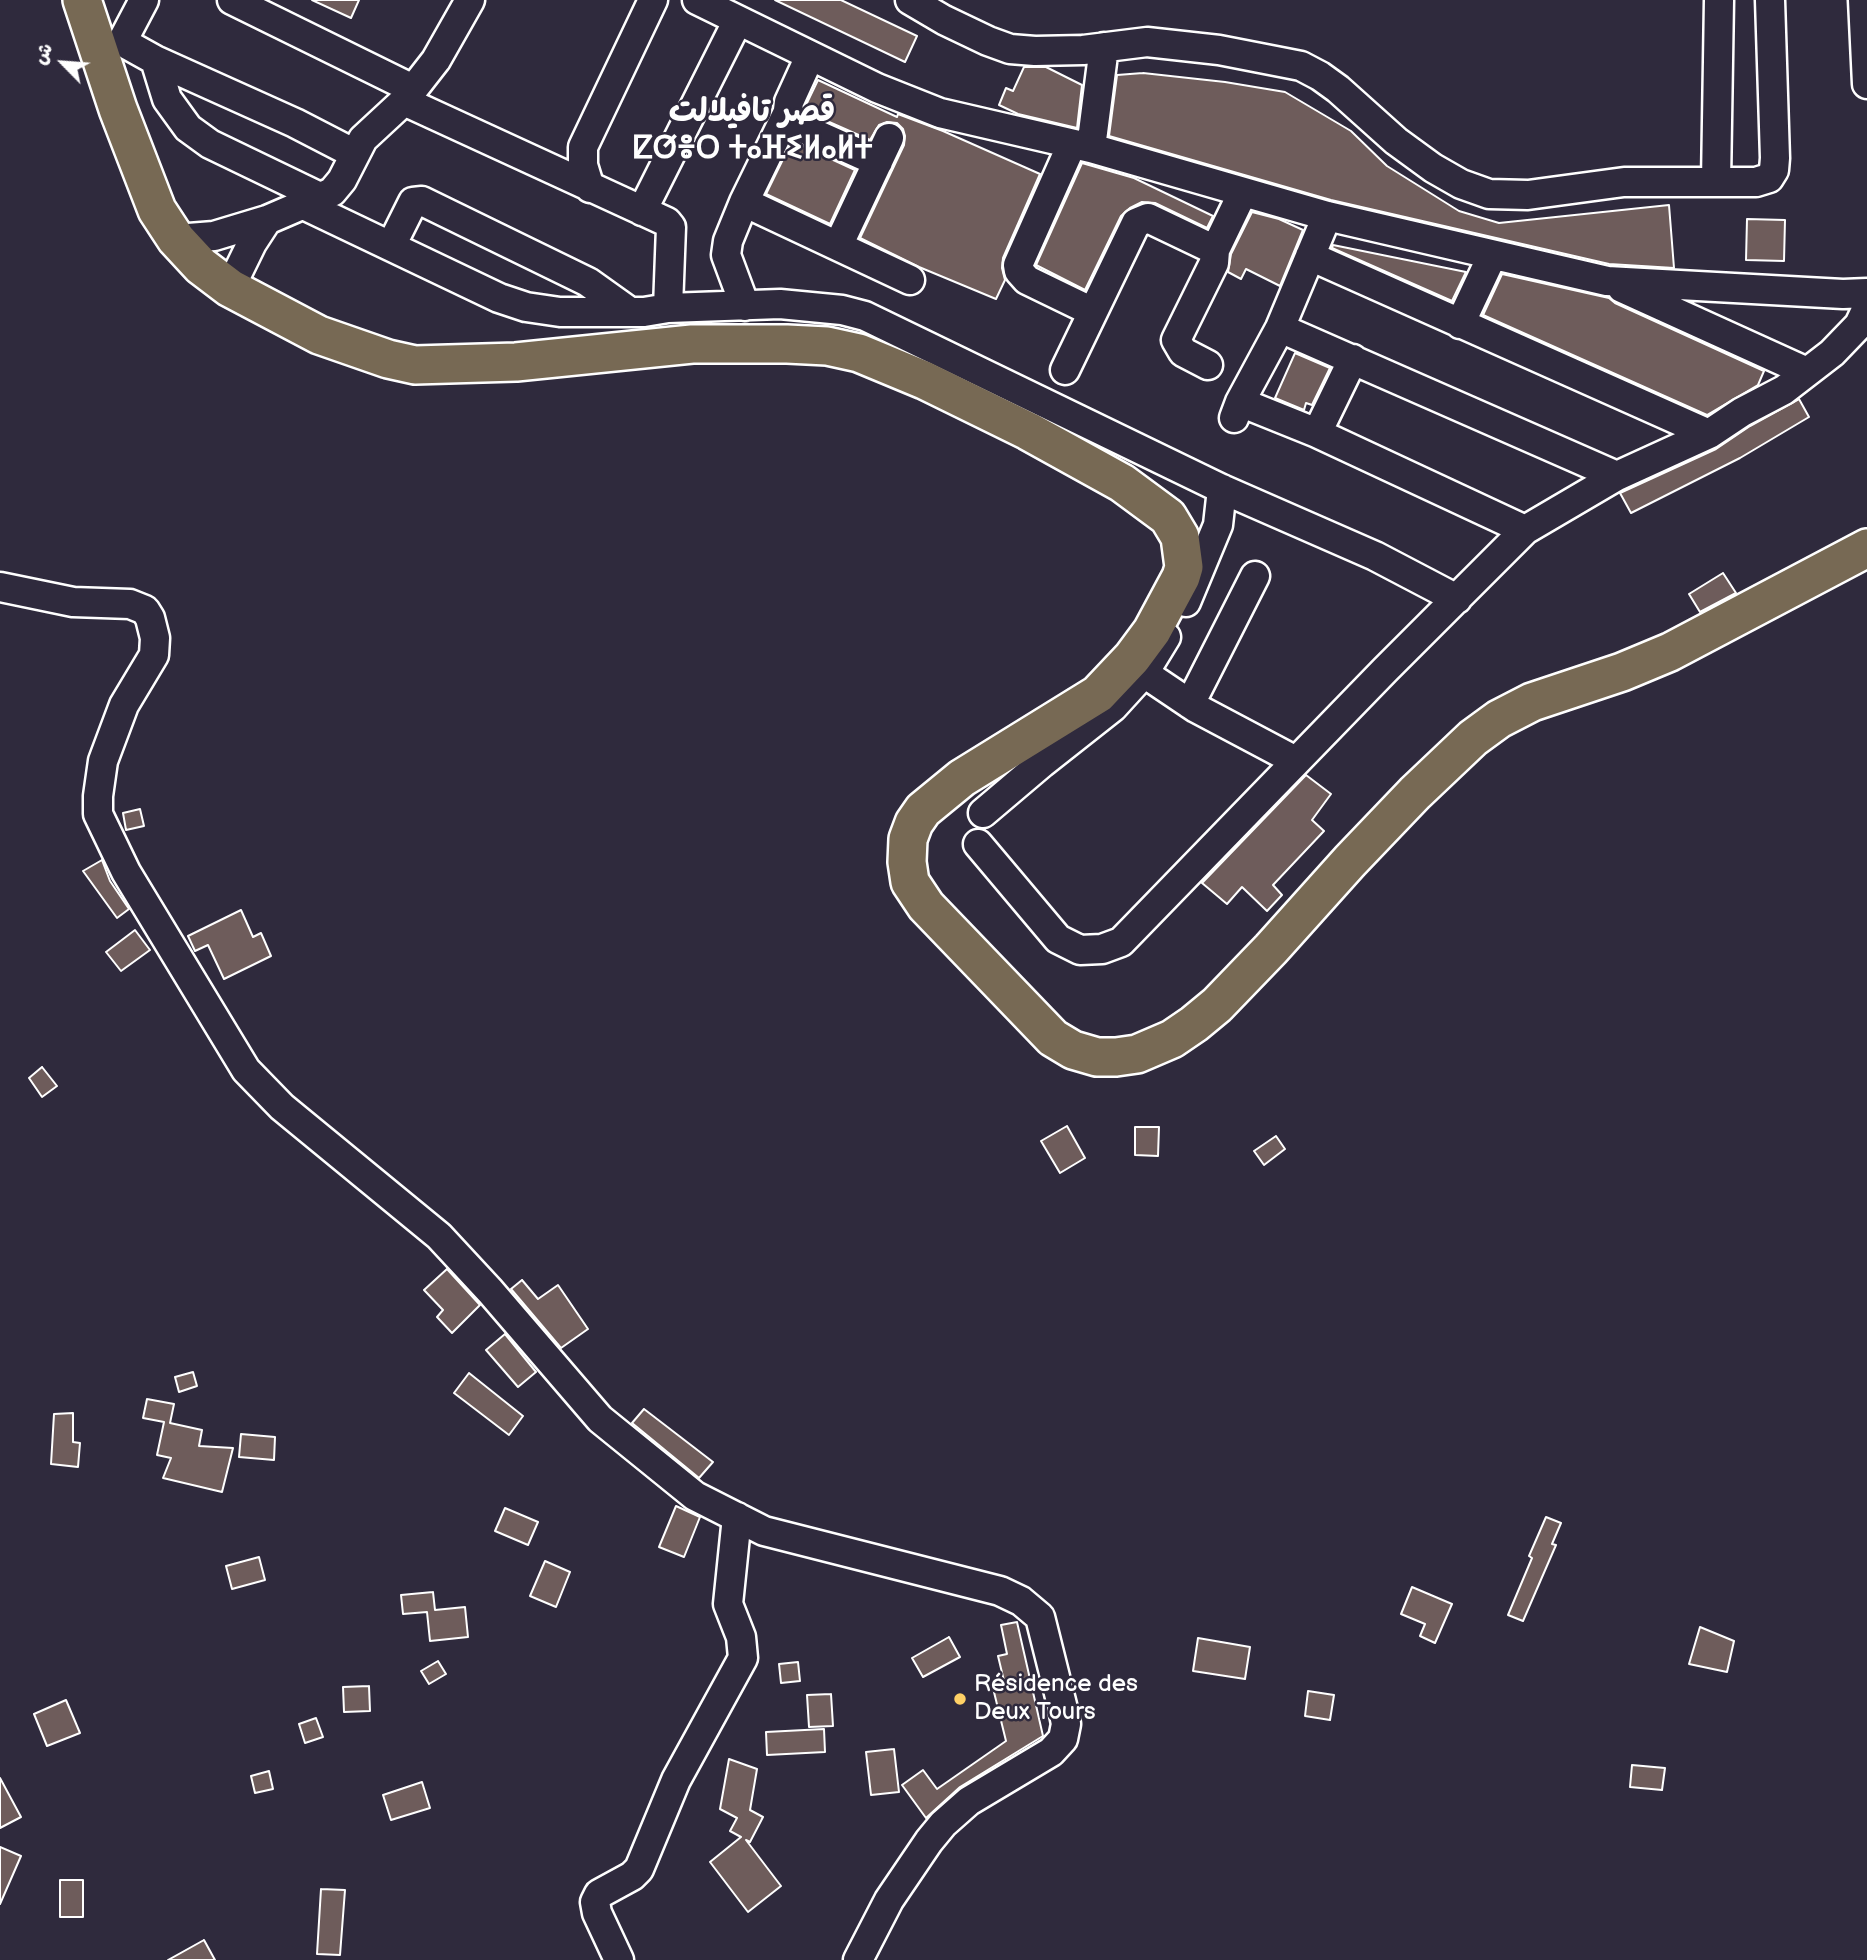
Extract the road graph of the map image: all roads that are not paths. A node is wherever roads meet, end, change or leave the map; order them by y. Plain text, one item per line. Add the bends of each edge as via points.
1 (82, 0) edge
2 (144, 0) edge
3 (232, 0) edge
4 (470, 0) edge
5 (653, 0) edge
6 (697, 0) edge
7 (910, 0) edge
8 (1719, 0) edge
9 (1770, 0) edge
10 (1863, 0) edge
11 (737, 20) junction
12 (1104, 47) junction
13 (810, 55) junction
14 (155, 60) junction
15 (1867, 84) edge
16 (408, 95) junction
17 (788, 112) junction
18 (1082, 146) junction
19 (355, 154) junction
20 (1716, 182) junction
21 (590, 188) junction
22 (1243, 192) junction
23 (312, 201) junction
24 (744, 202) junction
25 (642, 211) junction
26 (1327, 216) junction
27 (267, 220) junction
28 (176, 239) junction
29 (391, 246) junction
30 (838, 246) junction
31 (1215, 250) junction
32 (1310, 256) junction
33 (1492, 256) junction
34 (909, 280) dead end
35 (1607, 281) junction
36 (230, 288) junction
37 (1867, 293) edge
38 (746, 306) junction
39 (668, 308) junction
40 (1867, 308) edge
41 (630, 312) junction
42 (1093, 312) junction
43 (1460, 324) junction
44 (1280, 328) junction
45 (1353, 359) junction
46 (1209, 365) dead end
47 (1065, 370) dead end
48 (1807, 372) junction
49 (1317, 433) junction
50 (1709, 434) junction
51 (1617, 476) junction
52 (1223, 489) junction
53 (1525, 530) junction
54 (1867, 548) edge
55 (1255, 576) dead end
56 (0, 587) edge
57 (1457, 599) junction
58 (1144, 673) junction
59 (1190, 704) junction
60 (1296, 761) junction
61 (983, 813) dead end
62 (978, 844) dead end
63 (737, 1517) junction
64 (619, 1960) edge
65 (858, 1960) edge

1 - 28 main road via 157,210
2 - 14 street via 124,41
3 - 16 street
4 - 16 street via 436,60
5 - 21 street via 583,147
6 - 11 street
7 - 12 street via 1010,49
8 - 20 street
9 - 20 street via 1774,170 1769,178 1756,182
10 - 15 street
11 - 13 street
11 - 25 street
12 - 18 street
12 - 20 street via 1147,42 1301,66 1338,89 1433,168 1489,194 1624,182
13 - 17 street
13 - 18 street via 940,113
14 - 19 street
14 - 23 street via 167,99 188,128
16 - 19 street via 363,139
16 - 21 street
17 - 24 street
17 - 30 street via 802,128 884,150
18 - 22 street
18 - 42 street via 1018,265 1027,281
19 - 23 street via 332,192
21 - 25 street
22 - 26 street
22 - 31 street
23 - 27 street
23 - 29 street
24 - 30 street
24 - 38 street via 726,255
25 - 39 street via 671,227
26 - 32 street
26 - 33 street
27 - 28 street via 214,236
27 - 36 street
28 - 36 main road
29 - 41 street via 527,307
29 - 41 street via 413,202 422,201 588,282
30 - 34 street
31 - 42 street via 1143,219 1136,223
31 - 46 street via 1214,263 1176,340 1183,352
32 - 43 street
32 - 44 street
33 - 35 street
33 - 43 street
35 - 37 street
35 - 48 street
36 - 54 main road via 319,335 415,365 516,362 692,344 827,346 859,353 1028,431 1122,483 1168,517 1180,537 1184,567 1152,631 1132,658 1098,694 962,778 923,810 908,839 910,882 926,906 1053,1038 1097,1057 1137,1054 1172,1039 1217,1005 1415,793 1499,719 1532,702 1670,652
38 - 39 street
38 - 52 street via 780,304 865,316
39 - 41 street
40 - 48 street via 1859,325
42 - 47 street
43 - 50 street
44 - 45 street
44 - 49 street via 1236,411
45 - 49 street
45 - 51 street
48 - 50 street
49 - 53 street
50 - 51 street
51 - 53 street
52 - 57 street via 1375,556
52 - 58 street via 1218,524 1194,586
53 - 57 street
55 - 59 street
56 - 63 street via 73,603 130,604 145,610 150,618 153,655 124,705 103,761 99,814 126,872 246,1070 282,1107 439,1236 600,1419 695,1496
57 - 60 street
58 - 59 street
58 - 61 street via 1114,707
59 - 60 street
60 - 62 street via 1121,942 1102,950 1080,950 1058,939
63 - 64 street via 728,1604 741,1637 743,1658 676,1780 639,1869 599,1894 595,1902
63 - 65 street via 764,1531 1000,1591 1032,1610 1044,1629 1066,1724 1063,1739 1051,1752 969,1801 943,1824 889,1900

